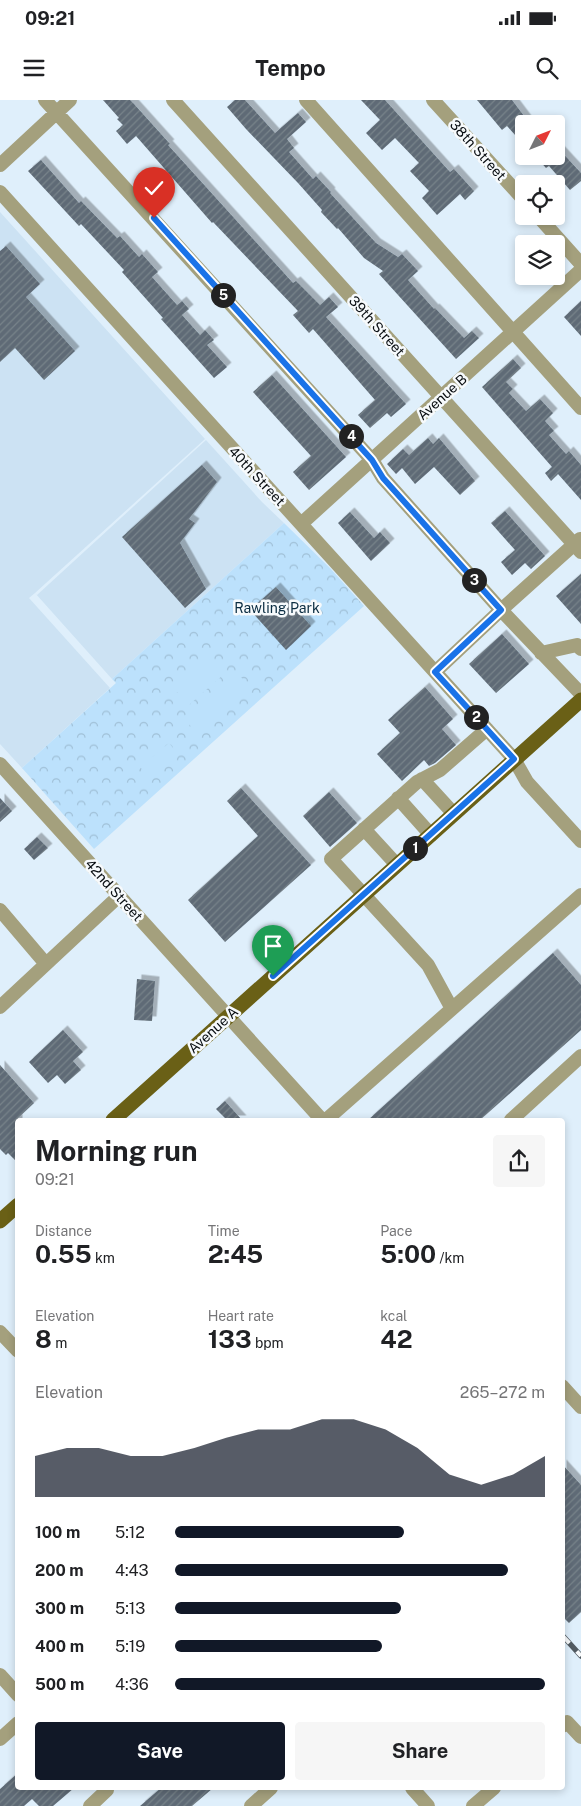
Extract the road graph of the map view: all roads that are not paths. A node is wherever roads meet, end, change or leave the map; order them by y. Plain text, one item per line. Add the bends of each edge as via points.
1 (45, 100) edge
2 (70, 100) edge
3 (173, 100) edge
4 (306, 100) edge
5 (433, 100) edge
6 (56, 112) junction
7 (0, 165) edge
8 (515, 190) edge
9 (0, 192) edge
10 (546, 225) edge
11 (581, 264) edge
12 (581, 270) edge
13 (514, 332) junction
14 (442, 398) junction
15 (581, 408) edge
16 (372, 460) junction
17 (301, 524) junction
18 (579, 545) edge
19 (501, 610) junction
20 (581, 649) edge
21 (540, 653) junction
22 (435, 672) junction
23 (581, 694) edge
24 (581, 700) edge
25 (487, 729) junction
26 (514, 759) junction
27 (0, 764) edge
28 (422, 779) junction
29 (398, 798) junction
30 (454, 814) junction
31 (364, 828) junction
32 (430, 834) junction
33 (581, 841) edge
34 (397, 865) junction
35 (363, 895) junction
36 (581, 895) edge
37 (119, 896) junction
38 (0, 910) edge
39 (46, 964) junction
40 (0, 1007) edge
41 (452, 1009) junction
42 (228, 1016) junction
43 (581, 1056) edge
44 (115, 1118) edge
45 (320, 1118) edge
46 (328, 1118) edge
47 (513, 1118) edge
48 (15, 1208) edge
49 (0, 1221) edge
50 (0, 1332) edge
51 (15, 1348) edge
52 (565, 1389) edge
53 (581, 1406) edge
54 (0, 1675) edge
55 (15, 1692) edge
56 (565, 1724) edge
57 (15, 1727) edge
58 (581, 1737) edge
59 (0, 1740) edge
60 (108, 1790) dead end
61 (269, 1790) edge
62 (414, 1790) edge
63 (492, 1790) edge
64 (90, 1806) edge
65 (251, 1806) edge
66 (428, 1806) edge
67 (473, 1806) edge

1 - 6 street
2 - 6 street
3 - 14 street, 39th Street
4 - 13 street
5 - 8 street, 38th Street
6 - 7 street
6 - 16 street
9 - 17 street, 40th Street
10 - 11 street
12 - 13 street, Avenue B
13 - 14 street, Avenue B
13 - 15 street
14 - 16 street, Avenue B
14 - 18 street, 39th Street
16 - 17 street, Avenue B
16 - 19 street via 383,478
17 - 22 street, 40th Street
18 - 19 street
19 - 21 street
19 - 22 street
20 - 21 street via 577,645
21 - 23 street
22 - 25 street, 40th Street
24 - 26 main road, Avenue A
25 - 26 street, 40th Street
25 - 28 street via 440,770
26 - 30 main road, Avenue A
26 - 33 street, 40th Street via 527,782
27 - 37 street, 42nd Street
28 - 29 street
28 - 30 street
29 - 31 street
29 - 32 street
30 - 32 main road, Avenue A
31 - 34 street
31 - 35 street via 331,859
32 - 34 main road, Avenue A
34 - 35 main road, Avenue A
35 - 41 street via 428,965
35 - 42 main road, Avenue A
36 - 41 street
37 - 39 street
37 - 42 street, 42nd Street
38 - 39 street
39 - 40 street
41 - 46 street
42 - 44 main road, Avenue A
42 - 45 street, 42nd Street
43 - 47 street
48 - 49 main road
50 - 51 street
52 - 53 street
54 - 55 street
56 - 58 street via 567,1722
57 - 59 street
60 - 64 street
61 - 65 street
62 - 66 street
63 - 67 street

